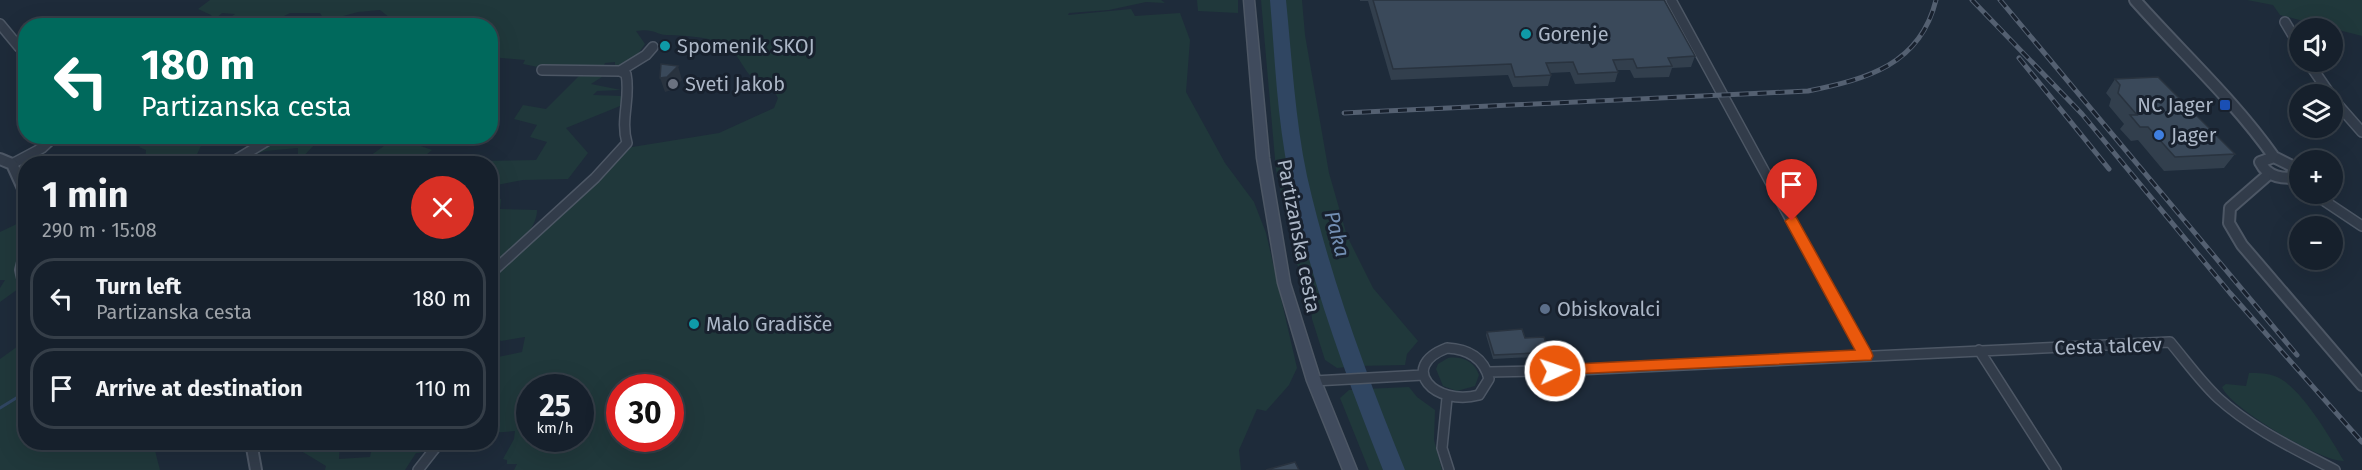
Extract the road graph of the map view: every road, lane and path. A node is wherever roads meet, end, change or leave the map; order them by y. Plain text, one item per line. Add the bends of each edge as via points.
1 (1249, 0) edge
2 (1671, 0) edge
3 (2135, 0) edge
4 (2285, 22) dead end
5 (0, 24) edge
6 (2289, 29) edge
7 (18, 46) edge
8 (652, 47) dead end
9 (542, 70) dead end
10 (620, 71) junction
11 (2343, 110) edge
12 (2362, 132) edge
13 (46, 144) edge
14 (262, 144) edge
15 (27, 156) edge
16 (242, 156) edge
17 (2274, 158) junction
18 (0, 159) edge
19 (18, 161) edge
20 (12, 164) junction
21 (2289, 165) edge
22 (2269, 174) junction
23 (18, 177) edge
24 (2289, 180) edge
25 (2329, 204) edge
26 (2362, 226) edge
27 (498, 267) edge
28 (1979, 350) junction
29 (1865, 356) junction
30 (1536, 371) dead end
31 (1555, 371) edge
32 (1488, 372) junction
33 (1423, 375) junction
34 (1314, 381) junction
35 (2362, 384) edge
36 (1447, 398) junction
37 (252, 450) edge
38 (434, 450) edge
39 (256, 470) edge
40 (418, 470) edge
41 (1350, 470) edge
42 (1449, 470) edge
43 (2056, 470) edge
44 (2335, 470) edge

1 - 34 main road, Partizanska cesta via 1267,182 1284,283
2 - 29 street
3 - 17 street via 2250,123
4 - 6 street
5 - 7 street
8 - 10 street
9 - 10 street
10 - 27 street via 628,81 620,122 627,143 595,178
11 - 12 street
13 - 15 street
14 - 16 street
17 - 21 street
17 - 22 street via 2260,162
18 - 20 street
19 - 20 street
20 - 23 street
22 - 24 street
22 - 35 street via 2230,207 2229,223 2242,244
25 - 26 street
28 - 29 street
28 - 43 street
28 - 44 street, Cesta talcev via 2170,342 2196,375 2235,412
29 - 31 street
30 - 32 street
32 - 33 street via 1472,353 1447,348 1426,359
32 - 36 street via 1488,385 1479,395 1464,400
33 - 34 street
33 - 36 street via 1431,388
34 - 41 main road, Partizanska cesta
36 - 42 street via 1442,448
37 - 39 street
38 - 40 street

